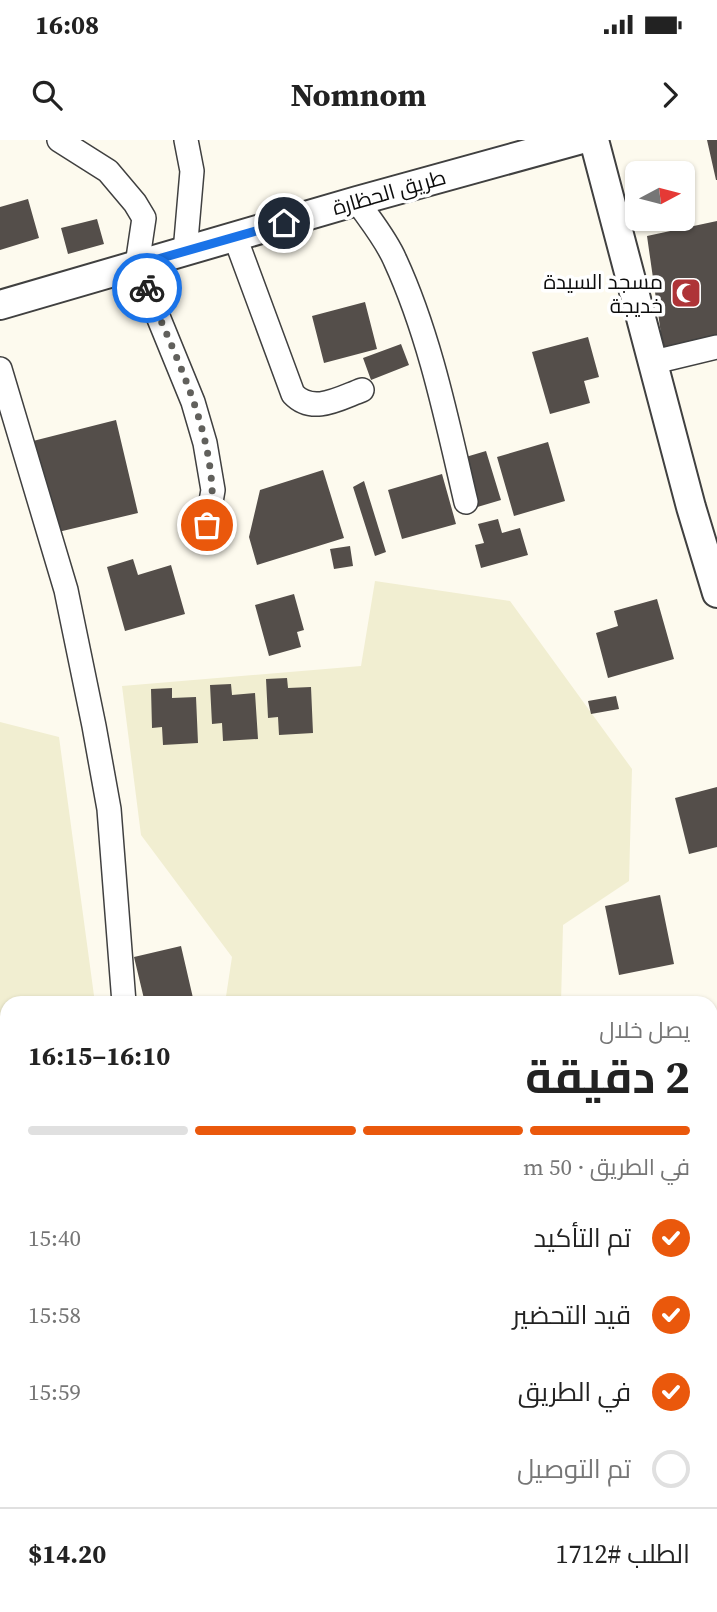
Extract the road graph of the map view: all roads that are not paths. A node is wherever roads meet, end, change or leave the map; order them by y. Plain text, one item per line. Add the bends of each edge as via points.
1 (59, 140) edge
2 (186, 140) edge
3 (578, 140) edge
4 (594, 140) edge
5 (358, 201) junction
6 (234, 237) junction
7 (185, 252) junction
8 (137, 265) junction
9 (0, 305) edge
10 (717, 346) edge
11 (654, 362) junction
12 (0, 369) edge
13 (362, 390) dead end
14 (466, 502) dead end
15 (207, 525) dead end
16 (717, 593) edge
17 (123, 996) edge

1 - 8 street via 108,171 144,218
2 - 7 street via 192,171
3 - 5 street, طريق الحظارة
4 - 11 street
5 - 6 street, طريق الحظارة
5 - 14 street via 395,257 440,394
6 - 7 street, طريق الحظارة
6 - 13 street via 293,394 318,406
7 - 8 street, طريق الحظارة
8 - 9 street, طريق الحظارة
8 - 15 street via 205,443 213,490
10 - 11 street
11 - 16 street
12 - 17 street via 66,590 94,726 109,809

